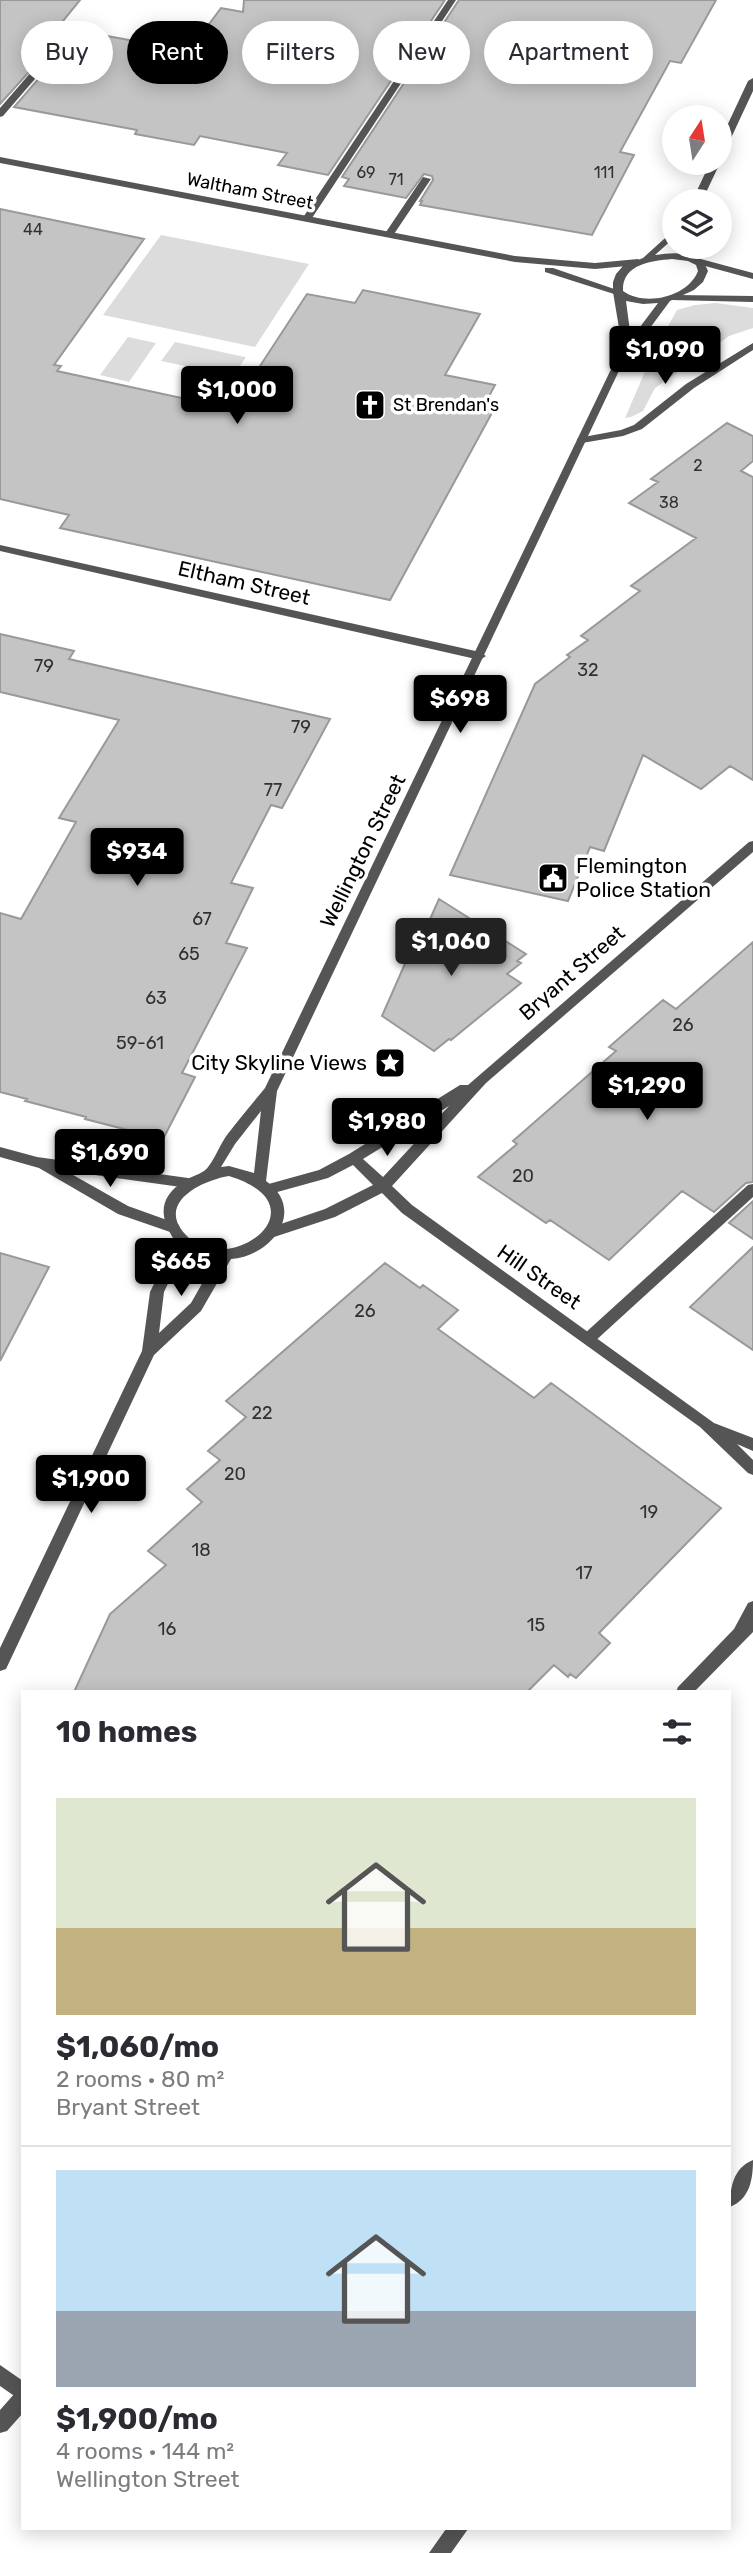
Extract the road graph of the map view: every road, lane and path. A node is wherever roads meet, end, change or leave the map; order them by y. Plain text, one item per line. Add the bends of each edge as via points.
1 (452, 0) edge
2 (753, 81) edge
3 (26, 84) edge
4 (0, 114) edge
5 (732, 125) edge
6 (0, 160) edge
7 (426, 179) dead end
8 (307, 219) junction
9 (389, 235) junction
10 (662, 243) edge
11 (494, 256) junction
12 (696, 260) junction
13 (641, 261) junction
14 (753, 276) edge
15 (619, 293) junction
16 (671, 299) junction
17 (753, 299) edge
18 (753, 346) edge
19 (620, 363) junction
20 (582, 440) junction
21 (0, 548) edge
22 (480, 656) junction
23 (753, 845) edge
24 (481, 1079) junction
25 (270, 1091) junction
26 (0, 1152) edge
27 (354, 1158) junction
28 (37, 1162) junction
29 (211, 1172) junction
30 (188, 1182) junction
31 (265, 1185) junction
32 (383, 1185) junction
33 (753, 1189) edge
34 (271, 1233) junction
35 (177, 1234) junction
36 (226, 1255) junction
37 (589, 1338) junction
38 (149, 1351) junction
39 (705, 1423) junction
40 (753, 1445) edge
41 (753, 1469) edge
42 (753, 1608) edge
43 (753, 1623) edge
44 (739, 1634) junction
45 (0, 1664) edge
46 (686, 1690) edge
47 (753, 2169) edge
48 (731, 2196) edge
49 (0, 2374) edge
50 (21, 2391) edge
51 (21, 2401) edge
52 (0, 2424) edge
53 (457, 2530) edge
54 (439, 2553) edge

1 - 8 street
2 - 5 street
3 - 4 street
6 - 8 street, Waltham Street
7 - 9 street
8 - 9 street, Waltham Street
9 - 11 street, Waltham Street
10 - 13 street
11 - 13 street, Waltham Street via 580,266
11 - 15 street, Waltham Street
12 - 13 street, Waltham Street via 672,256
12 - 14 street, Waltham Street
12 - 16 street, Wellington Street via 703,271 697,285
13 - 15 street via 620,276
15 - 16 street, Waltham Street via 635,300
15 - 19 street, Wellington Street via 626,340
16 - 17 street, Waltham Street
16 - 19 street, Wellington Street
18 - 20 street via 690,386 638,427
19 - 20 street, Wellington Street
20 - 22 street, Wellington Street
21 - 22 street, Eltham Street
22 - 25 street, Wellington Street
23 - 24 street, Bryant Street
24 - 27 street, Bryant Street
24 - 32 street, Bryant Street
25 - 29 street, Wellington Street
25 - 31 street, Wellington Street
26 - 28 street
27 - 31 street, Bryant Street via 323,1174
27 - 32 street, Hill Street
28 - 30 street
28 - 35 street via 122,1210
29 - 30 street
29 - 31 street via 229,1171
30 - 35 street via 172,1203 170,1216
31 - 34 street via 279,1211
32 - 34 street, Bryant Street via 330,1213
32 - 37 street, Hill Street via 407,1209
33 - 37 street
34 - 36 street via 252,1249
35 - 36 street via 193,1249
35 - 38 street via 157,1293
36 - 38 street via 196,1307
37 - 39 street, Hill Street
38 - 45 street
39 - 40 street, Hill Street
39 - 41 street, Hill Street
42 - 44 street
43 - 44 street
44 - 46 street
47 - 48 street
49 - 50 street
51 - 52 street
53 - 54 street

